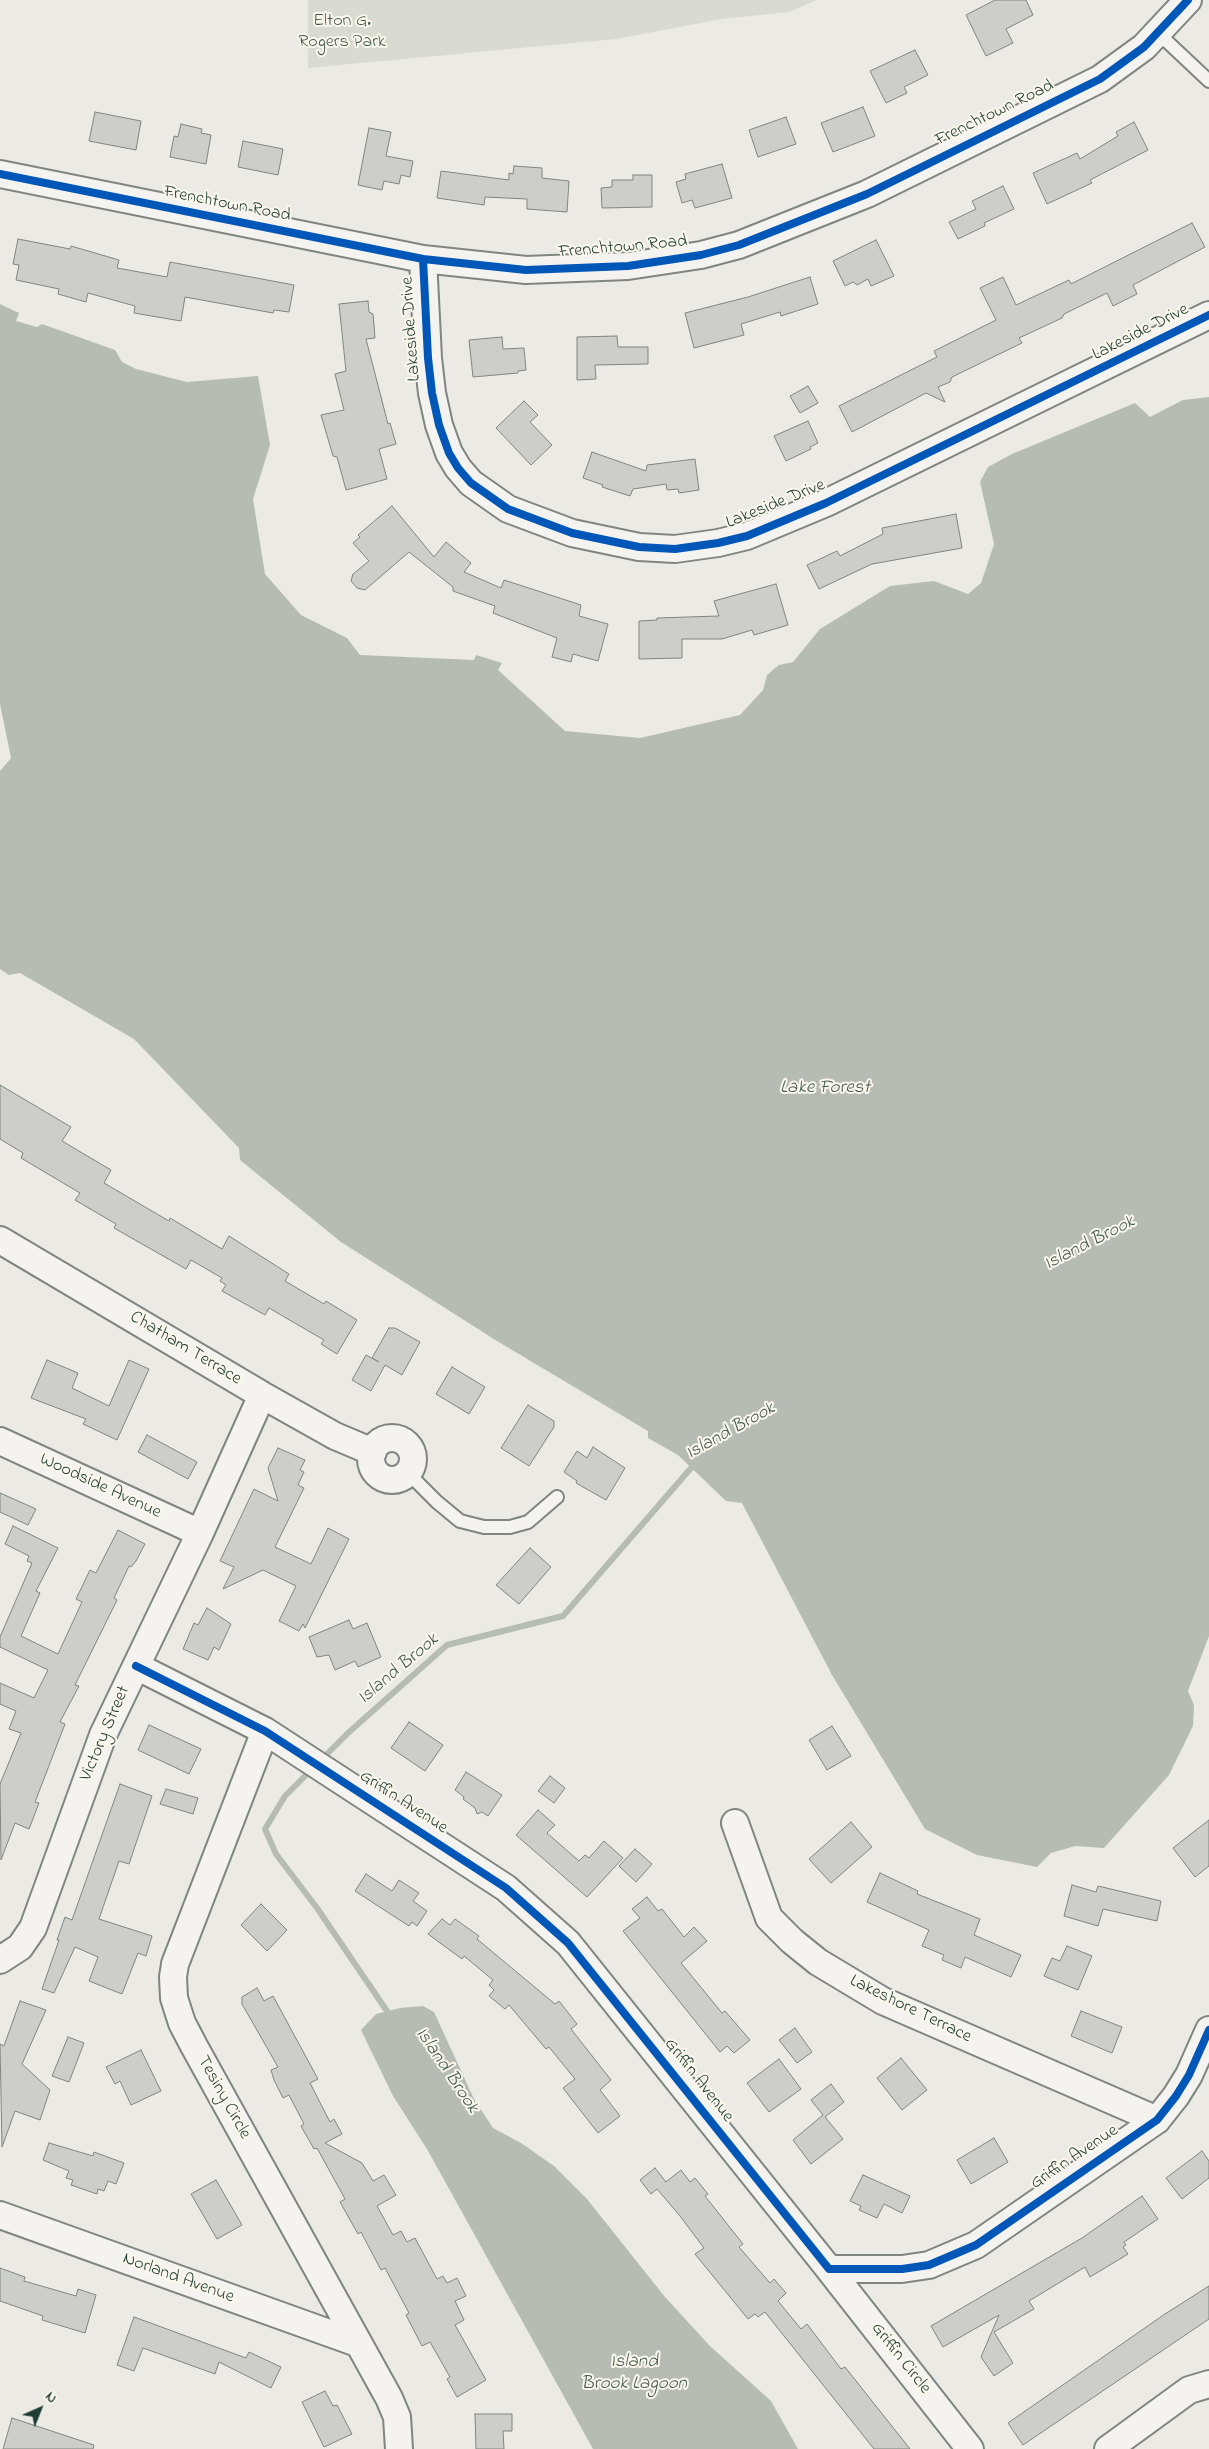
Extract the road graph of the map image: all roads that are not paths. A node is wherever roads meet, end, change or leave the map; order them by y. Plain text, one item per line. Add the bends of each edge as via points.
1 (1188, 0) edge
2 (1158, 33) junction
3 (1209, 81) edge
4 (0, 174) edge
5 (423, 259) junction
6 (1209, 315) edge
7 (0, 1240) edge
8 (262, 1395) junction
9 (0, 1441) edge
10 (408, 1473) joint
11 (557, 1497) dead end
12 (200, 1533) junction
13 (136, 1666) junction
14 (264, 1731) junction
15 (735, 1823) dead end
16 (0, 1960) edge
17 (1209, 2030) edge
18 (1157, 2120) junction
19 (0, 2216) edge
20 (829, 2269) junction
21 (357, 2343) junction
22 (1209, 2384) edge
23 (398, 2449) edge
24 (970, 2449) edge
25 (1108, 2449) edge

1 - 2 street, Frenchtown Road
2 - 3 lane
2 - 5 street, Frenchtown Road via 1100,78 867,194 740,245 701,255 588,269 526,270
4 - 5 street, Frenchtown Road
5 - 6 street, Lakeside Drive via 432,394 439,425 458,468 471,483 516,513 572,533 639,547 675,549 747,536 834,499
7 - 8 street, Chatham Terrace
8 - 10 street, Chatham Terrace via 335,1436 372,1452 384,1440 400,1440 409,1447 413,1458
8 - 12 street, Victory Street
9 - 12 street, Woodside Avenue
10 - 11 lane via 460,1521 484,1527 510,1527 528,1522
12 - 13 street, Victory Street
13 - 14 street, Griffin Avenue
13 - 16 street, Victory Street via 103,1735 33,1928 20,1947
14 - 20 street, Griffin Avenue via 506,1888 568,1943
14 - 21 street, Tesiny Circle via 175,1964 172,1977 174,1998 194,2046 316,2263
15 - 18 street, Lakeshore Terrace via 769,1918 818,1962 883,2001
17 - 18 street, Griffin Avenue via 1189,2075
18 - 20 street, Griffin Avenue via 976,2244 949,2258 902,2269
19 - 21 street, Norland Avenue
20 - 24 street, Griffin Circle
21 - 23 street, Tesiny Circle via 397,2417
22 - 25 street via 1190,2390

